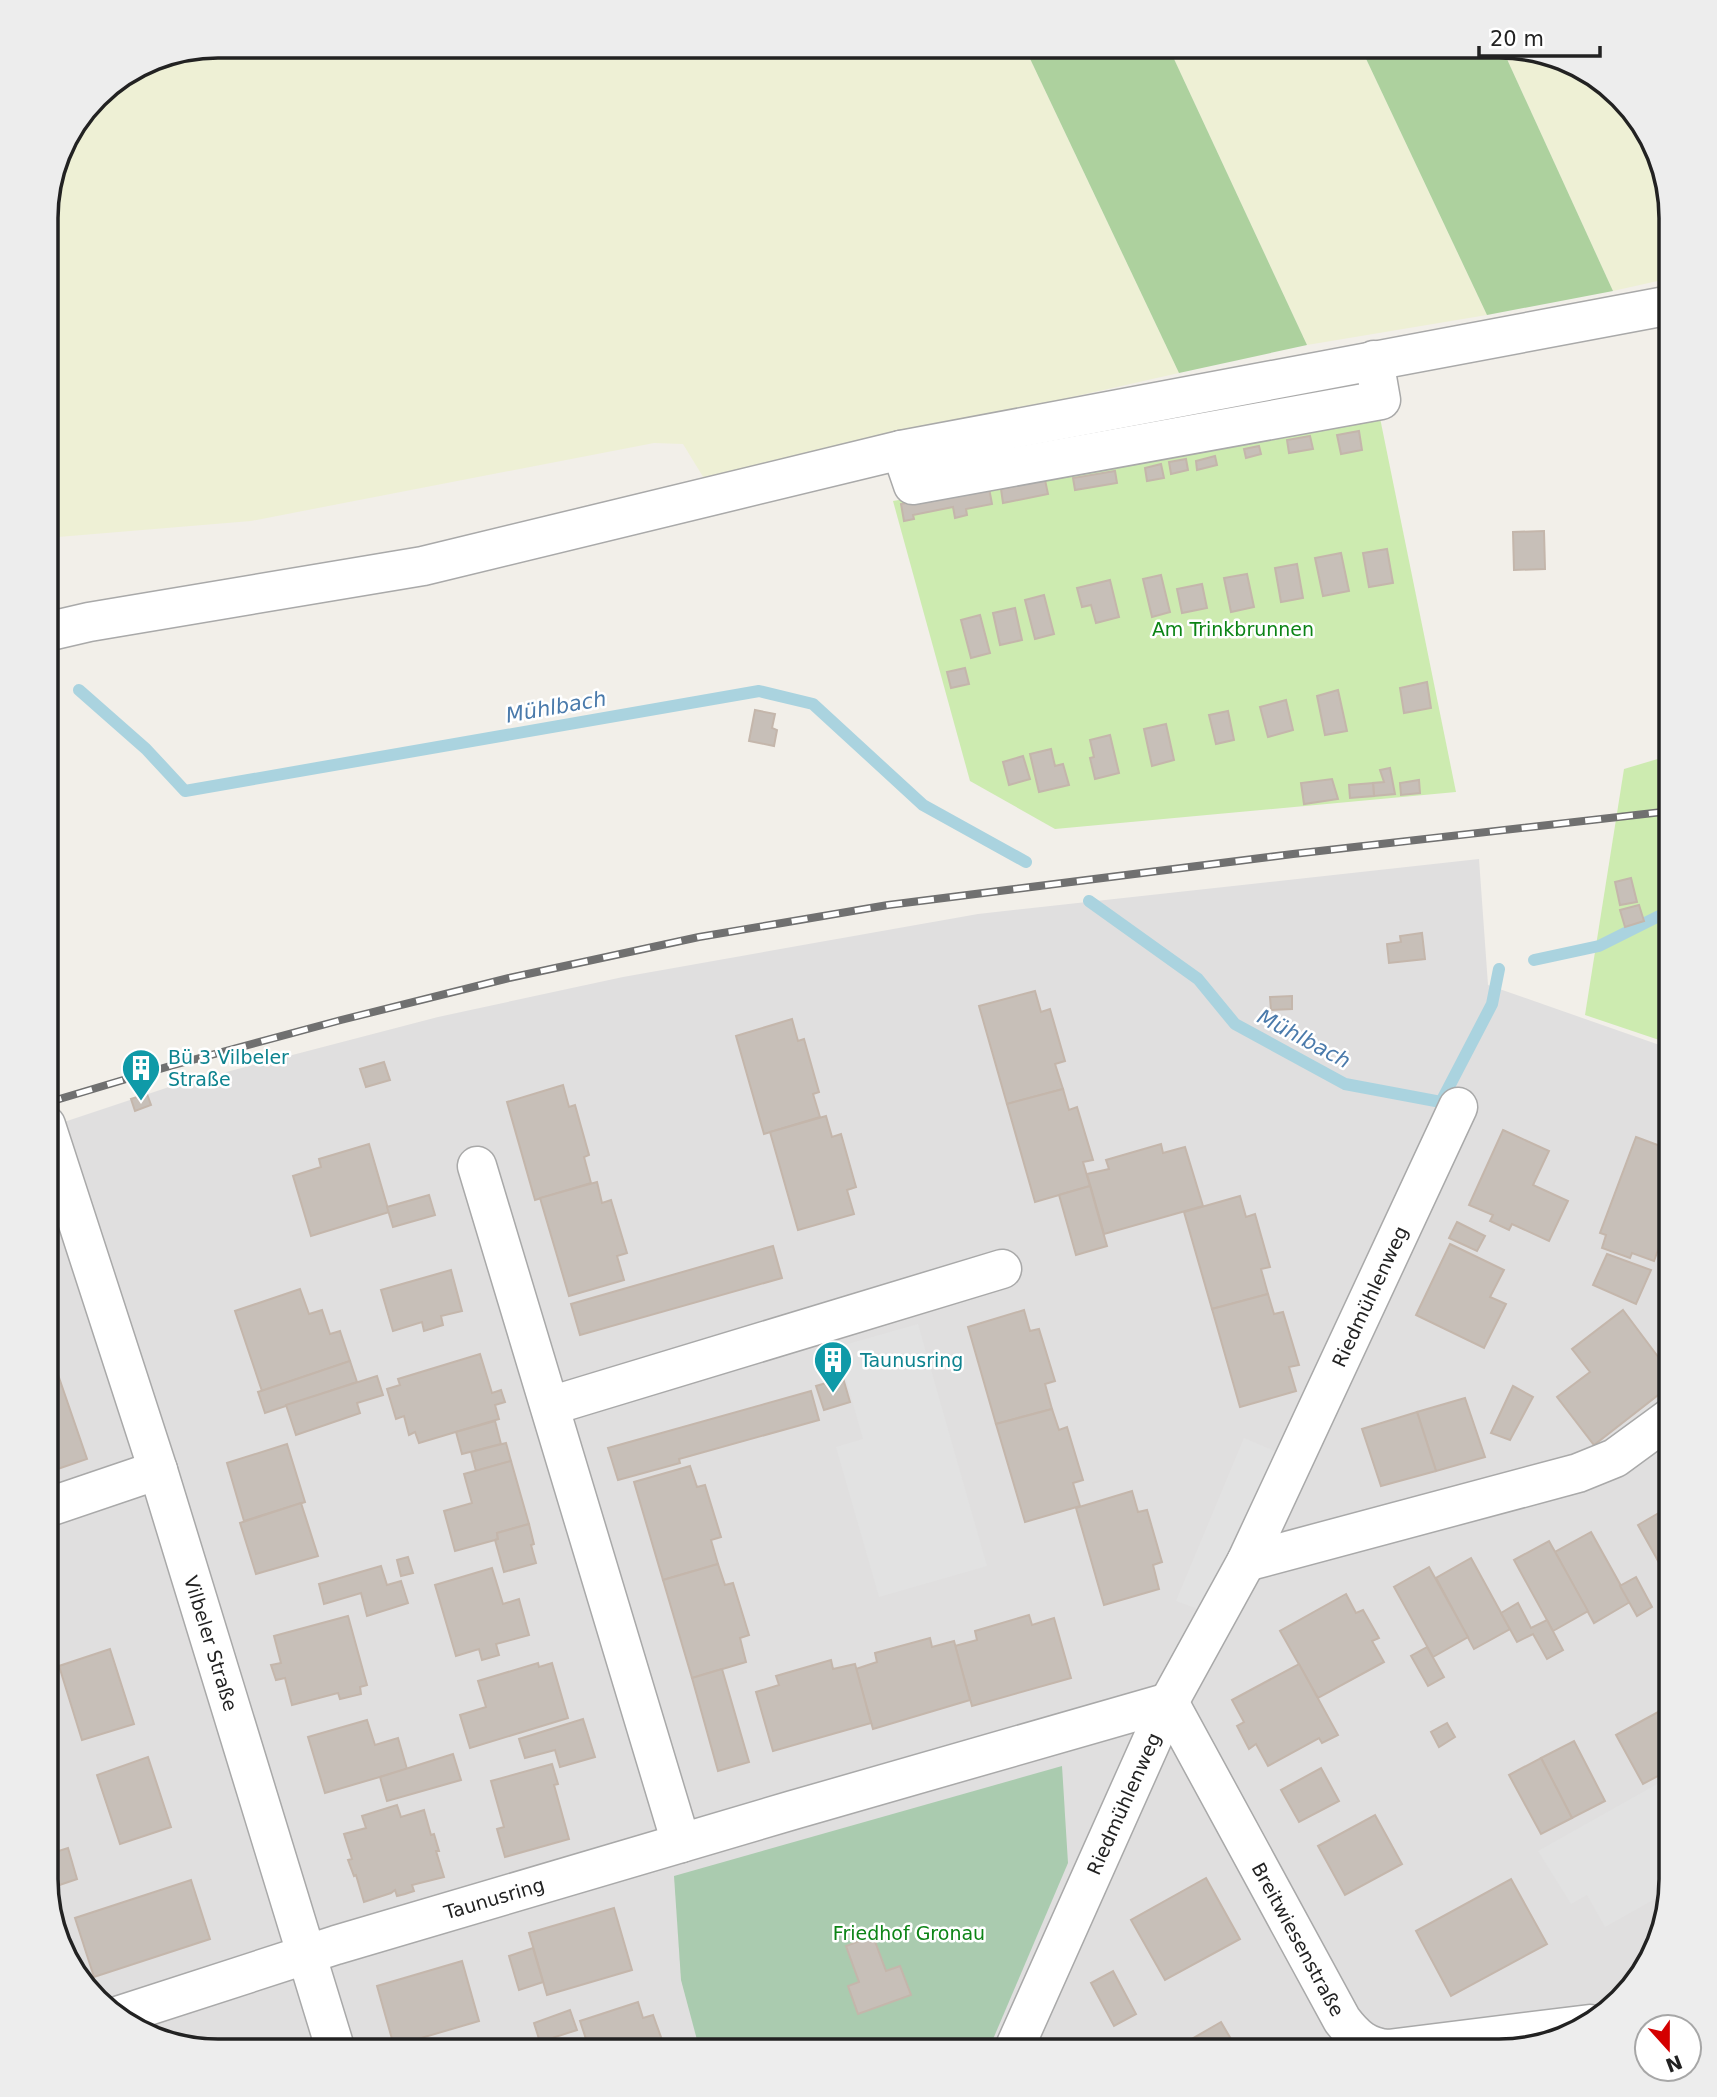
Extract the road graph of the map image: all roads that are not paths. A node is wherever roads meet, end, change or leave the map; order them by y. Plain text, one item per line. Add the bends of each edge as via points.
1 (1659, 307) edge
2 (1374, 360) junction
3 (907, 467) junction
4 (58, 629) edge
5 (1458, 1107) dead end
6 (58, 1162) edge
7 (477, 1166) dead end
8 (1002, 1269) dead end
9 (550, 1406) junction
10 (1659, 1429) edge
11 (158, 1470) junction
12 (58, 1504) edge
13 (1246, 1562) junction
14 (1169, 1702) junction
15 (681, 1843) junction
16 (308, 1954) junction
17 (129, 2012) edge
18 (1558, 2028) edge
19 (332, 2039) edge
20 (1019, 2039) edge
21 (1359, 2039) edge
22 (1469, 2039) edge

1 - 2 street
2 - 3 street
2 - 3 street via 1381,400
3 - 4 street via 423,566
5 - 13 street, Riedmühlenweg
6 - 11 street, Vilbeler Straße
7 - 9 street
8 - 9 street
9 - 15 street
10 - 13 street via 1615,1458 1578,1474
11 - 12 street
11 - 16 street, Vilbeler Straße
13 - 14 street, Riedmühlenweg
14 - 15 street, Taunusring
14 - 20 street, Riedmühlenweg
14 - 21 street, Breitwiesenstraße via 1342,2020
15 - 16 street, Taunusring
16 - 17 street, Taunusring
16 - 19 street, Vilbeler Straße
18 - 22 street, Breitwiesenstraße

